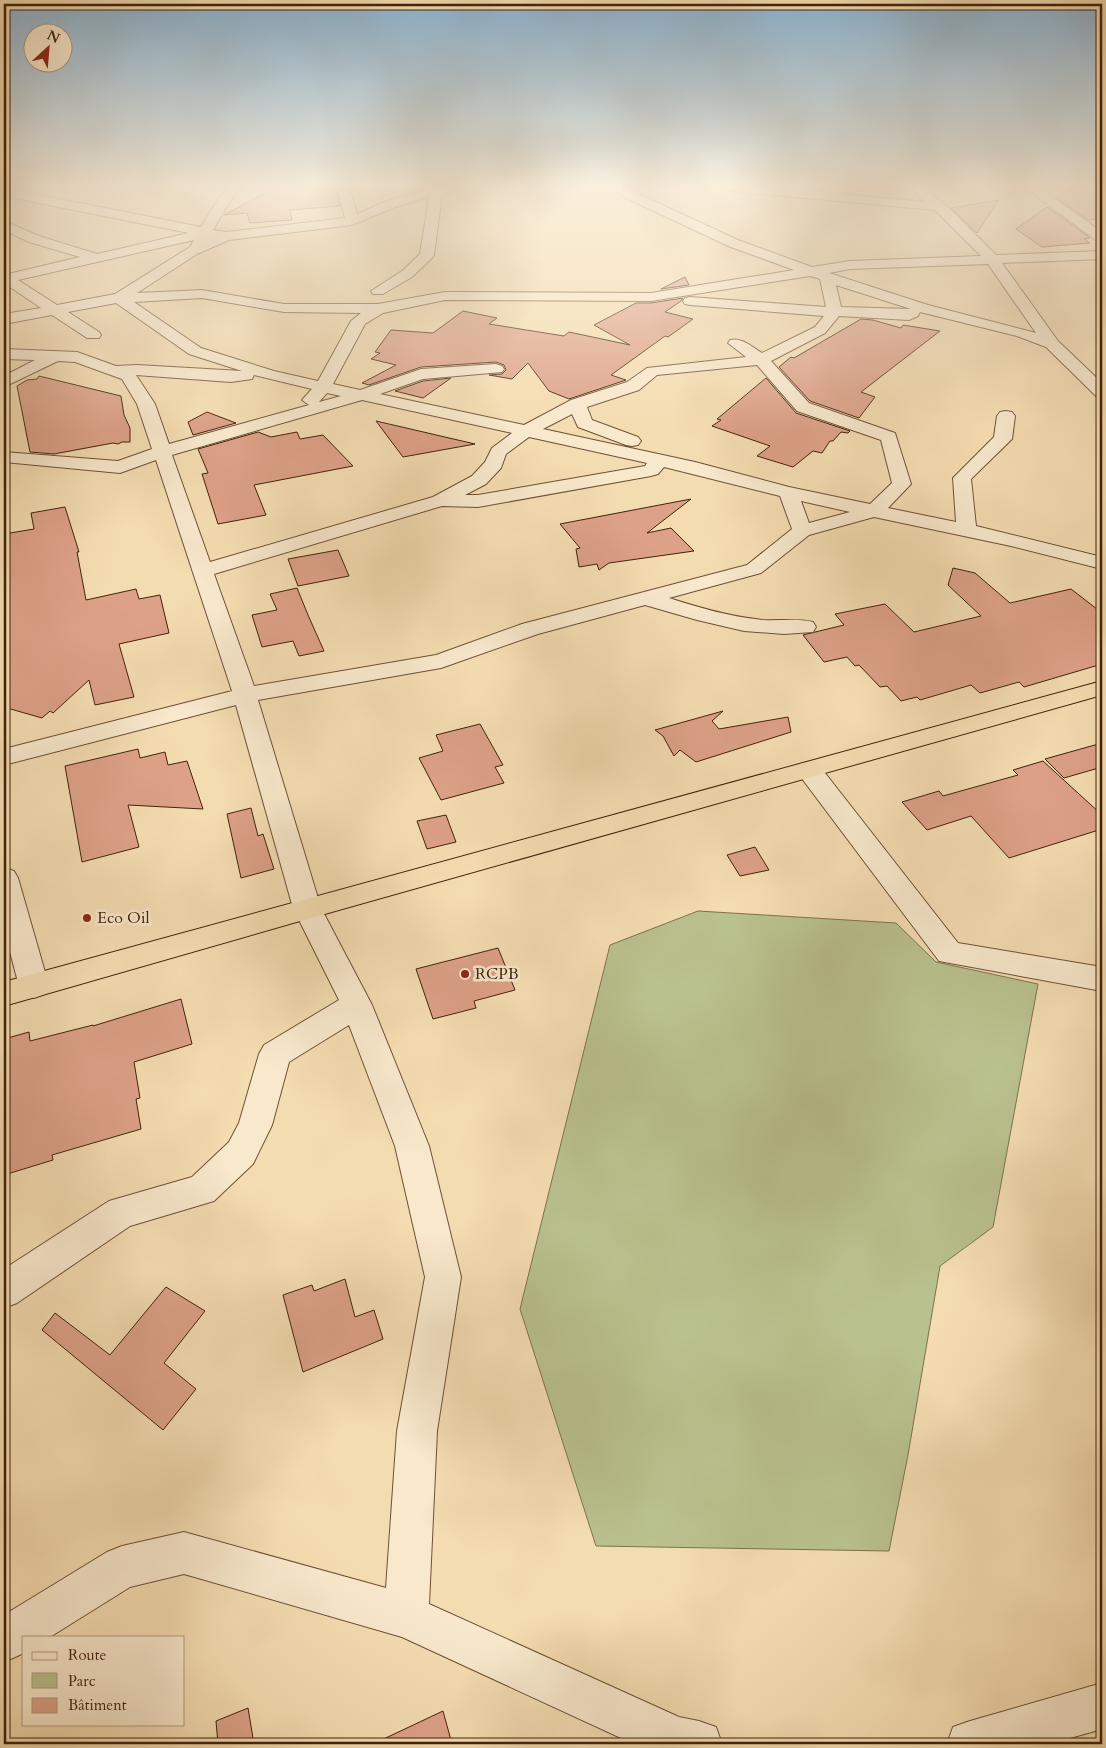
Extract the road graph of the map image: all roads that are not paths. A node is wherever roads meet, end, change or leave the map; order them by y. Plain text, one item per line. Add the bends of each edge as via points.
1 (51, 269) edge
2 (165, 269) edge
3 (413, 269) edge
4 (806, 269) edge
5 (838, 269) edge
6 (999, 269) edge
7 (130, 274) dead end
8 (821, 274) junction
9 (4, 278) edge
10 (145, 282) junction
11 (378, 290) junction
12 (202, 294) junction
13 (445, 296) junction
14 (651, 297) junction
15 (119, 298) junction
16 (923, 308) junction
17 (378, 309) junction
18 (55, 310) junction
19 (835, 312) junction
20 (4, 318) edge
21 (93, 335) junction
22 (736, 343) dead end
23 (1052, 344) junction
24 (4, 354) edge
25 (56, 356) junction
26 (77, 358) junction
27 (761, 360) junction
28 (496, 369) dead end
29 (114, 371) junction
30 (270, 375) junction
31 (4, 382) edge
32 (323, 387) junction
33 (1102, 392) edge
34 (361, 395) junction
35 (577, 404) junction
36 (298, 414) junction
37 (1006, 416) dead end
38 (524, 432) junction
39 (162, 452) junction
40 (4, 457) edge
41 (655, 465) junction
42 (695, 468) junction
43 (789, 495) junction
44 (440, 501) junction
45 (874, 512) junction
46 (966, 530) junction
47 (802, 531) junction
48 (1102, 563) edge
49 (203, 571) junction
50 (646, 598) junction
51 (805, 627) dead end
52 (1102, 688) edge
53 (245, 695) junction
54 (4, 757) edge
55 (809, 770) junction
56 (4, 878) edge
57 (306, 908) junction
58 (1102, 979) edge
59 (34, 986) junction
60 (4, 994) edge
61 (357, 1004) junction
62 (4, 1290) edge
63 (406, 1616) junction
64 (4, 1640) edge
65 (1102, 1706) edge
66 (699, 1744) edge
67 (970, 1744) edge

1 - 9 street
2 - 10 street
3 - 11 street
4 - 8 street
5 - 8 street
6 - 23 street
7 - 10 street
8 - 14 street
8 - 16 street
8 - 19 street
9 - 18 street
10 - 15 street
11 - 12 street via 280,298
11 - 13 street
12 - 15 street
12 - 17 street via 284,308
13 - 14 street
13 - 17 street
14 - 19 street
15 - 18 street
15 - 21 street
15 - 30 street via 195,351
16 - 19 street via 909,314 855,310
16 - 23 street via 1022,333
17 - 32 street via 359,321
18 - 20 street
18 - 21 street
19 - 27 street via 820,330
21 - 26 street
22 - 27 street
23 - 33 street
24 - 25 street
25 - 26 street
25 - 31 street
26 - 29 street
27 - 35 street via 654,371 633,386
27 - 45 street via 803,407 889,437 902,484
28 - 34 street via 421,374
29 - 30 street via 231,377
29 - 39 street via 128,376 146,404
30 - 32 street
32 - 34 street
32 - 36 street
34 - 36 street
34 - 38 street
35 - 38 street
35 - 42 street via 584,423
36 - 39 street
37 - 46 street via 1003,439 962,478
38 - 41 street
38 - 44 street via 498,452 494,464 479,480
39 - 40 street via 120,467
39 - 49 street
41 - 42 street
41 - 43 street via 666,479 751,500
41 - 44 street via 478,501
42 - 43 street
43 - 45 street
43 - 47 street
44 - 49 street
45 - 46 street
45 - 47 street
46 - 48 street
47 - 50 street via 754,569
49 - 53 street
50 - 51 street via 719,621 785,629
50 - 53 street via 530,629 441,661
52 - 55 highway
53 - 54 street
53 - 57 street
55 - 57 highway
55 - 58 street via 949,953
56 - 59 street
57 - 59 highway
57 - 61 street
59 - 60 highway
61 - 62 street via 275,1054 254,1125 241,1153 202,1190 121,1212
61 - 63 street via 412,1146 443,1277 417,1432
63 - 64 street via 184,1553 122,1566
63 - 66 street via 676,1740
65 - 67 street

